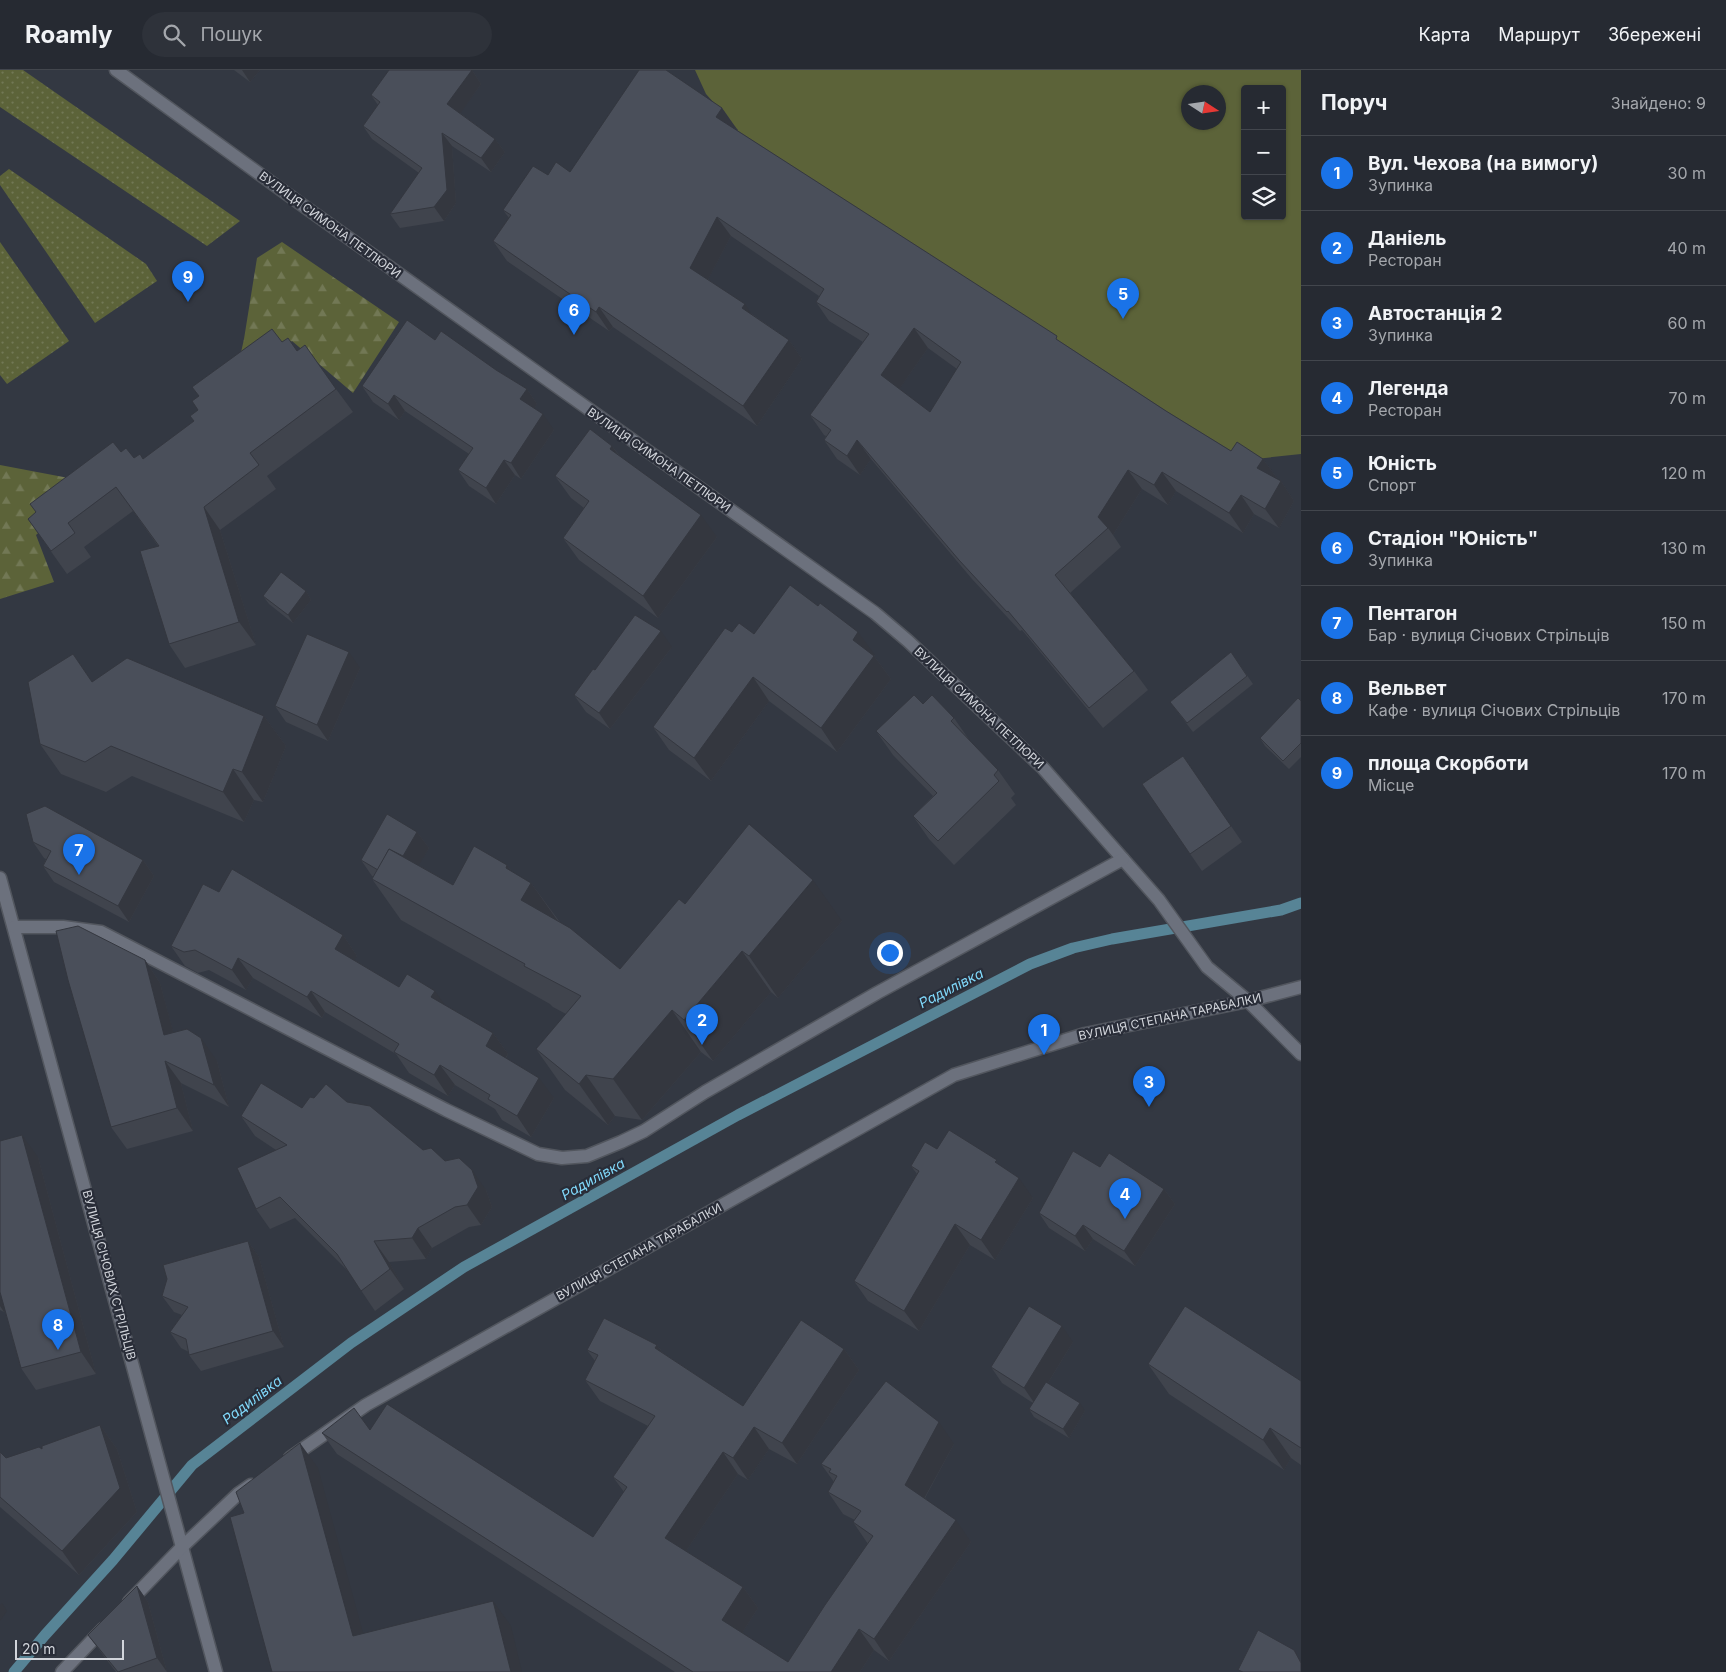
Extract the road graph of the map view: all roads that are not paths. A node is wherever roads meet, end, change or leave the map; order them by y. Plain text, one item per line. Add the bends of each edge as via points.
1 (116, 70) edge
2 (1123, 859) junction
3 (0, 878) edge
4 (14, 927) junction
5 (1301, 987) edge
6 (1248, 1001) junction
7 (1301, 1054) edge
8 (278, 1466) edge
9 (262, 1477) edge
10 (183, 1546) junction
11 (122, 1609) edge
12 (109, 1623) edge
13 (62, 1672) edge
14 (216, 1672) edge

1 - 2 street, ВУЛИЦЯ СИМОНА ПЕТЛЮРИ via 304,208 875,613 1043,768
2 - 4 street via 878,993 644,1131 588,1156 562,1158 538,1154 446,1110 101,932 63,927
2 - 6 street, ВУЛИЦЯ СИМОНА ПЕТЛЮРИ via 1159,900 1207,967
3 - 4 street, ВУЛИЦЯ СІЧОВИХ СТРІЛЬЦІВ
4 - 10 street, ВУЛИЦЯ СІЧОВИХ СТРІЛЬЦІВ
5 - 6 street, ВУЛИЦЯ СТЕПАНА ТАРАБАЛКИ
6 - 7 street
6 - 8 street, ВУЛИЦЯ СТЕПАНА ТАРАБАЛКИ via 1085,1034 954,1075 366,1405
9 - 10 street via 238,1494
10 - 11 street
10 - 14 street, ВУЛИЦЯ СІЧОВИХ СТРІЛЬЦІВ
12 - 13 street

